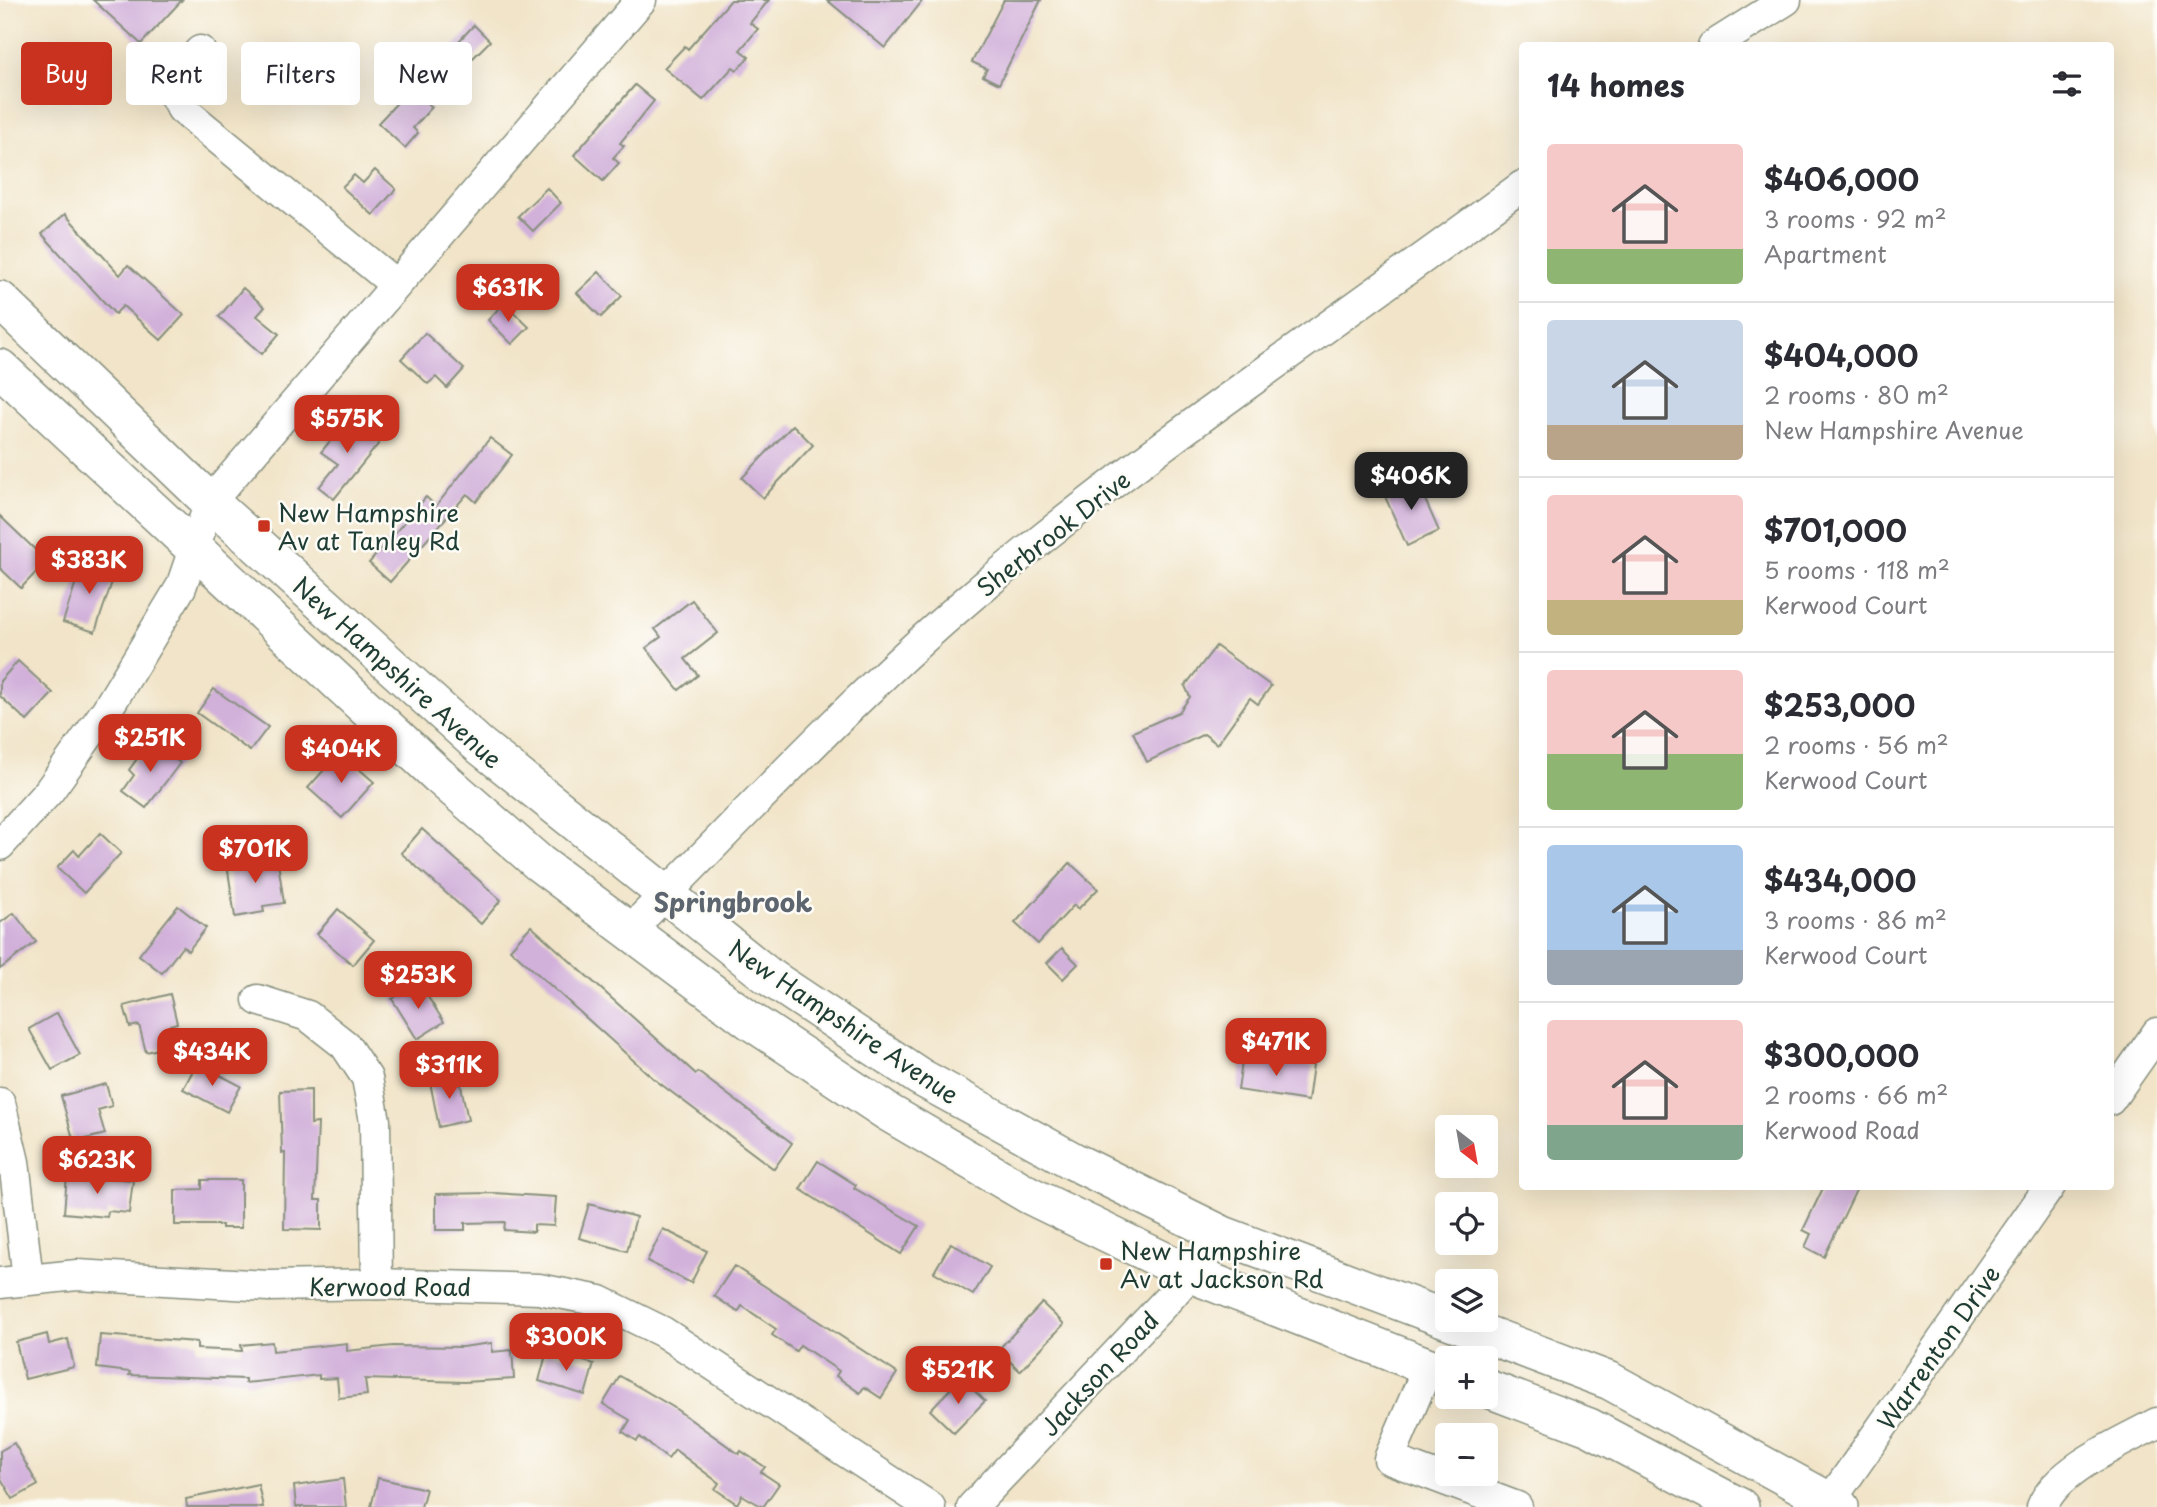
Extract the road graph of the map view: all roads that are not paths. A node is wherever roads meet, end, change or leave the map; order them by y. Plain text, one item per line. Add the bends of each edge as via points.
1 (641, 0) edge
2 (1786, 0) edge
3 (1719, 42) edge
4 (180, 105) edge
5 (1519, 188) edge
6 (396, 285) junction
7 (0, 300) edge
8 (0, 368) edge
9 (210, 502) junction
10 (194, 550) junction
11 (0, 845) edge
12 (664, 896) junction
13 (628, 932) junction
14 (258, 1000) dead end
15 (2157, 1033) edge
16 (2114, 1094) edge
17 (0, 1102) edge
18 (2047, 1190) edge
19 (1223, 1235) junction
20 (1191, 1273) junction
21 (14, 1281) edge
22 (377, 1284) junction
23 (1435, 1370) edge
24 (1435, 1376) edge
25 (1498, 1393) edge
26 (2157, 1423) edge
27 (1832, 1505) edge
28 (930, 1507) edge
29 (972, 1507) edge
30 (1517, 1507) edge
31 (1740, 1507) edge
32 (2042, 1507) edge

1 - 6 street
2 - 3 street
4 - 6 street
5 - 12 street, Sherbrook Drive via 1114,484 991,580 903,658
6 - 9 street
7 - 9 main road, New Hampshire Avenue
8 - 10 main road, New Hampshire Avenue
9 - 10 street
9 - 12 main road, New Hampshire Avenue via 479,745
10 - 11 street via 181,587 106,711 48,791
10 - 13 main road, New Hampshire Avenue via 439,776
12 - 13 street, Sherbrook Drive
12 - 19 main road, New Hampshire Avenue via 768,976 920,1077 1073,1161
13 - 20 main road, New Hampshire Avenue via 749,1020 889,1112 1029,1195
14 - 22 street via 308,1016 345,1045 367,1078 376,1121
15 - 16 street
17 - 21 street via 14,1162
18 - 27 street, Warrenton Drive
19 - 20 street, Jackson Road
19 - 27 main road, New Hampshire Avenue via 1610,1381
20 - 23 main road, New Hampshire Avenue
20 - 29 street, Jackson Road
21 - 22 street, Kerwood Road via 77,1275 269,1286
22 - 28 street, Kerwood Road via 539,1289 600,1301 663,1332
24 - 30 street via 1390,1458
25 - 31 main road via 1589,1427
26 - 32 street via 2076,1469 2054,1487

